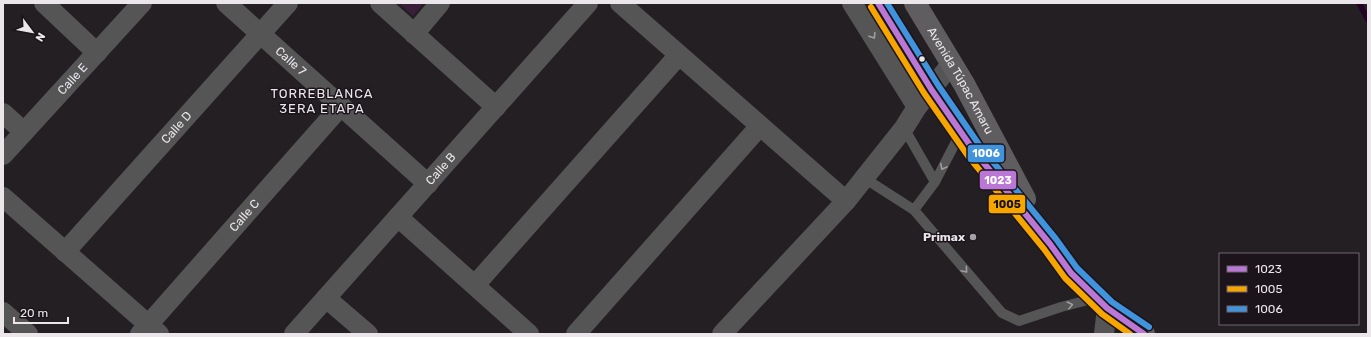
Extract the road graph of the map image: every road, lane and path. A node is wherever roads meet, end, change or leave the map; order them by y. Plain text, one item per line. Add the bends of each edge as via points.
1 (44, 3) edge
2 (142, 3) edge
3 (226, 3) edge
4 (288, 3) edge
5 (380, 3) edge
6 (440, 3) edge
7 (588, 3) edge
8 (620, 3) edge
9 (852, 3) edge
10 (878, 3) edge
11 (915, 3) edge
12 (260, 34) junction
13 (414, 34) junction
14 (97, 53) junction
15 (679, 55) junction
16 (952, 63) junction
17 (931, 89) junction
18 (341, 106) junction
19 (496, 107) junction
20 (917, 107) junction
21 (3, 113) edge
22 (760, 126) junction
23 (904, 128) junction
24 (24, 132) junction
25 (961, 132) junction
26 (3, 154) edge
27 (864, 178) junction
28 (935, 182) junction
29 (428, 184) junction
30 (3, 197) edge
31 (846, 201) junction
32 (914, 210) junction
33 (398, 217) junction
34 (1050, 244) junction
35 (66, 252) junction
36 (475, 285) junction
37 (326, 298) junction
38 (1102, 303) junction
39 (4, 316) edge
40 (149, 331) edge
41 (28, 334) edge
42 (294, 334) edge
43 (368, 334) edge
44 (529, 334) edge
45 (576, 334) edge
46 (722, 334) edge
47 (1104, 334) edge
48 (1144, 334) edge

1 - 14 street
2 - 14 street, Calle E
3 - 12 street, Calle 7
4 - 12 street, Calle D
5 - 13 street
6 - 13 street
7 - 19 street, Calle B
8 - 15 street
9 -> 20 street
10 - 17 highway, Avenida Túpac Amaru
11 - 16 highway, Avenida Túpac Amaru
12 - 18 street, Calle 7
12 - 35 street, Calle D
13 - 19 street
14 - 24 street, Calle E
15 - 22 street
15 - 36 street
16 - 17 street
16 - 34 highway, Avenida Túpac Amaru
17 - 20 street
17 - 25 highway, Avenida Túpac Amaru
18 - 29 street, Calle 7
18 - 40 street, Calle C
19 - 29 street, Calle B
20 - 23 street
21 - 24 street
22 - 31 street
22 - 45 street
23 - 27 street
23 - 28 lane
24 - 26 street, Calle E
25 -> 28 lane
25 - 34 highway, Avenida Túpac Amaru
27 - 31 street
27 - 32 lane
28 - 32 lane
29 - 33 street, Calle B
30 - 35 street
31 - 46 street
32 -> 38 lane via 1002,313 1019,321 1061,307
33 - 36 street
33 - 37 street, Calle B
34 - 38 highway, Avenida Túpac Amaru via 1071,273
35 - 40 street
36 - 44 street
37 - 42 street, Calle B
37 - 43 street
38 - 47 street
38 - 48 highway, Avenida Túpac Amaru
39 - 41 street

